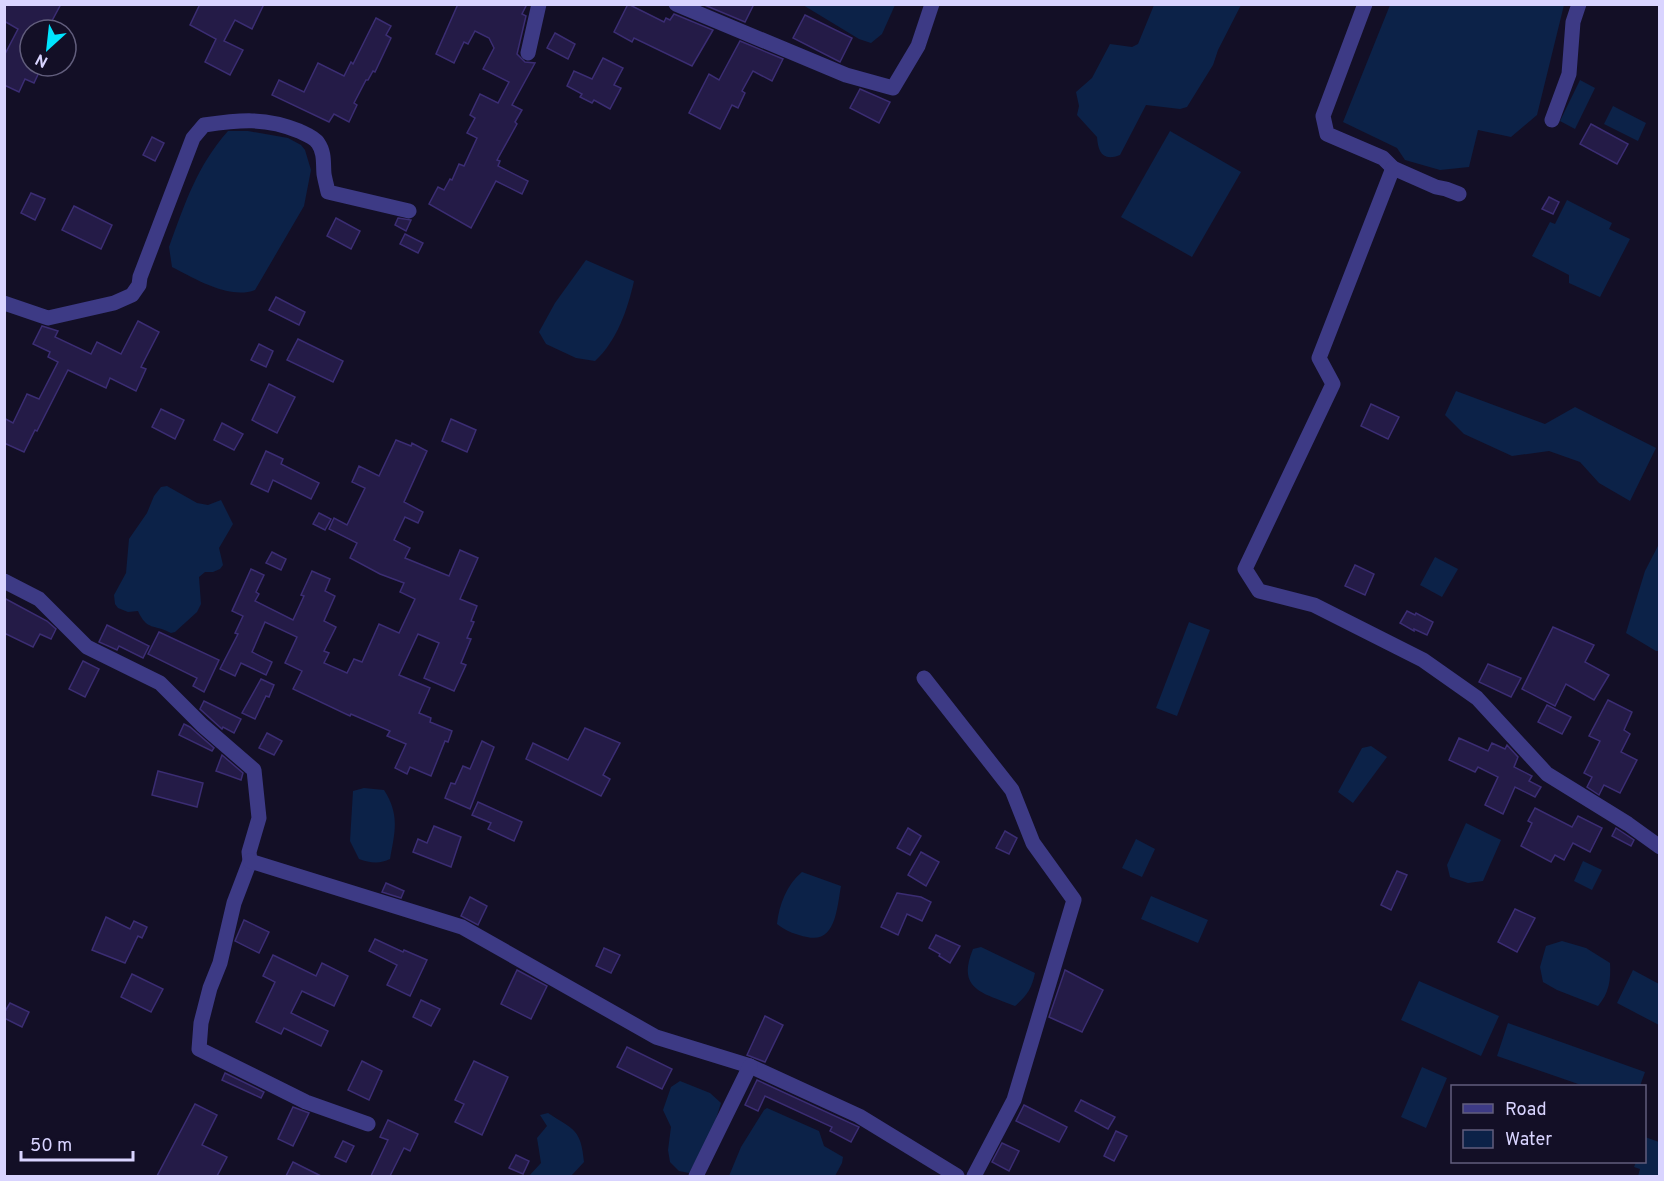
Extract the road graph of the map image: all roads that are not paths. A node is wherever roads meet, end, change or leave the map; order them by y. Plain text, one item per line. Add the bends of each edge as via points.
1 (539, 4) edge
2 (676, 4) edge
3 (932, 4) edge
4 (1365, 4) edge
5 (1580, 4) edge
6 (528, 53) dead end
7 (1552, 120) dead end
8 (1393, 168) junction
9 (1459, 194) dead end
10 (409, 211) dead end
11 (4, 303) edge
12 (4, 581) edge
13 (924, 678) dead end
14 (1659, 847) edge
15 (250, 861) junction
16 (750, 1066) junction
17 (368, 1124) dead end
18 (696, 1176) edge
19 (957, 1176) edge
20 (974, 1176) edge

1 - 6 street
2 - 3 street via 846,75 893,88 918,46
4 - 8 street via 1323,116 1327,134 1383,158
5 - 7 street via 1573,22 1569,74
8 - 9 street
8 - 14 street via 1319,358 1333,384 1245,569 1259,591 1314,605 1423,660 1477,698 1547,774
10 - 11 street via 328,192 323,154 318,142 306,134 282,124 244,119 204,124 193,138 132,295 48,318
12 - 15 street via 39,599 87,647 160,683 254,770 259,818
13 - 20 street via 1012,790 1033,843 1074,900 1014,1100
15 - 16 street via 462,927 656,1037
15 - 17 street via 207,1000 199,1049 306,1102
16 - 18 street
16 - 19 street via 859,1116

